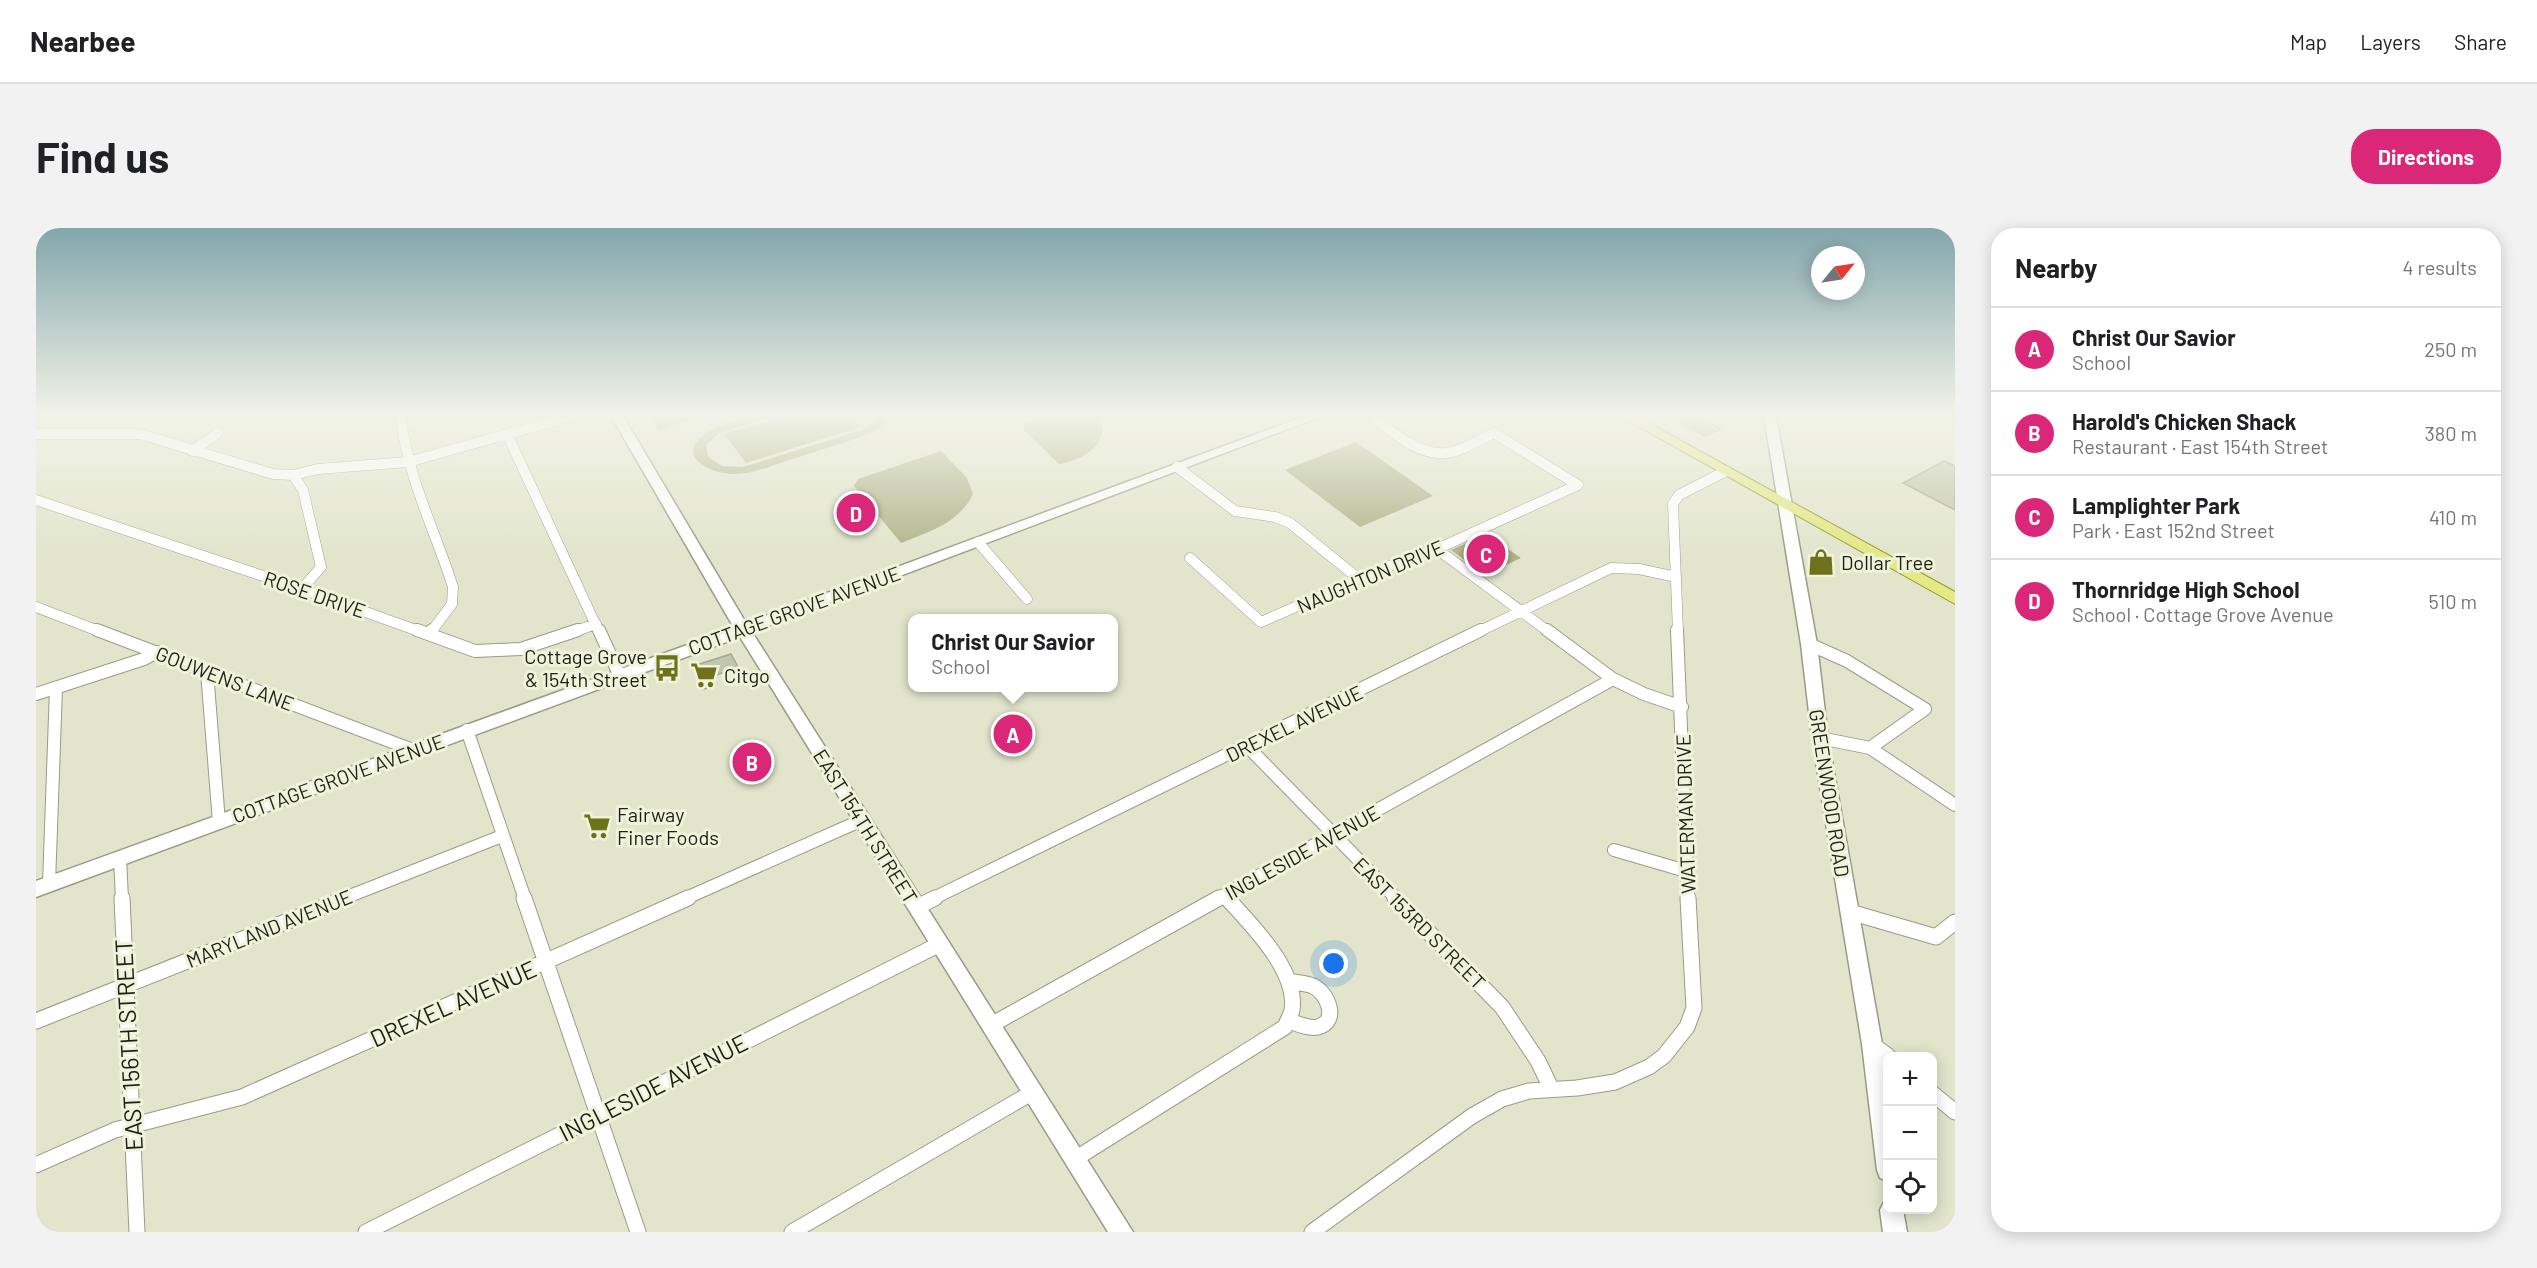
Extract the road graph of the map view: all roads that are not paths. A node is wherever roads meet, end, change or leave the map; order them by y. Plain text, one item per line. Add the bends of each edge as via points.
1 (408, 462) edge
2 (234, 463) edge
3 (397, 463) edge
4 (521, 463) edge
5 (644, 463) edge
6 (1188, 463) edge
7 (1542, 463) edge
8 (1711, 463) edge
9 (1777, 463) edge
10 (1177, 467) junction
11 (1726, 471) junction
12 (293, 475) junction
13 (36, 500) edge
14 (1784, 504) junction
15 (978, 542) junction
16 (1437, 549) junction
17 (1190, 558) dead end
18 (1676, 577) junction
19 (1359, 579) junction
20 (302, 589) junction
21 (1027, 599) dead end
22 (1955, 599) edge
23 (36, 607) edge
24 (1522, 611) junction
25 (596, 624) junction
26 (743, 630) junction
27 (430, 633) junction
28 (1809, 644) junction
29 (157, 652) junction
30 (207, 672) junction
31 (619, 674) junction
32 (1613, 679) junction
33 (56, 688) junction
34 (36, 694) edge
35 (1682, 707) junction
36 (466, 730) junction
37 (1820, 738) junction
38 (1247, 746) junction
39 (1870, 748) junction
40 (413, 750) junction
41 (1955, 805) edge
42 (862, 820) junction
43 (219, 822) junction
44 (1333, 834) junction
45 (502, 836) junction
46 (1614, 850) dead end
47 (120, 858) junction
48 (1686, 871) junction
49 (42, 887) edge
50 (1224, 895) junction
51 (917, 907) junction
52 (1850, 912) junction
53 (1955, 922) edge
54 (940, 944) junction
55 (546, 963) junction
56 (1289, 981) junction
57 (125, 986) junction
58 (36, 1021) edge
59 (1290, 1021) junction
60 (991, 1025) junction
61 (1872, 1044) junction
62 (1883, 1052) edge
63 (1551, 1088) junction
64 (1033, 1092) junction
65 (1937, 1097) edge
66 (1955, 1112) edge
67 (598, 1115) junction
68 (132, 1126) junction
69 (1075, 1159) junction
70 (1886, 1160) edge
71 (36, 1165) edge
72 (1893, 1214) edge
73 (136, 1232) edge
74 (366, 1232) edge
75 (638, 1232) edge
76 (792, 1232) edge
77 (1121, 1232) edge
78 (1312, 1232) edge
79 (1895, 1232) edge

1 - 27 street via 454,592 448,610
2 - 12 street via 273,474
3 - 12 street via 318,469
4 - 25 street
5 - 26 street, EAST 154TH STREET
6 - 10 street, COTTAGE GROVE AVENUE
7 - 16 street, NAUGHTON DRIVE via 1578,485
8 - 11 main road
9 - 14 street, GREENWOOD ROAD
10 - 15 street, COTTAGE GROVE AVENUE
10 - 19 street via 1235,511 1287,521
11 - 14 main road
11 - 18 street, WATERMAN DRIVE via 1679,495 1673,504
12 - 20 street via 303,490 321,567
13 - 20 street, ROSE DRIVE
14 - 22 main road
14 - 28 street, GREENWOOD ROAD
15 - 21 street
15 - 26 street, COTTAGE GROVE AVENUE
16 - 19 street, NAUGHTON DRIVE
16 - 24 street
17 - 19 street, NAUGHTON DRIVE via 1261,622
18 - 24 street, DREXEL AVENUE via 1633,567 1610,568
18 - 35 street, WATERMAN DRIVE
20 - 27 street, ROSE DRIVE
23 - 29 street, GOUWENS LANE
24 - 32 street
24 - 38 street, DREXEL AVENUE
25 - 27 street, ROSE DRIVE via 521,650 475,651
25 - 31 street
26 - 31 street, COTTAGE GROVE AVENUE
26 - 42 street, EAST 154TH STREET
28 - 37 street, GREENWOOD ROAD
28 - 39 street via 1847,661 1925,709
29 - 30 street, GOUWENS LANE
29 - 33 street
30 - 40 street, GOUWENS LANE
30 - 43 street
31 - 36 street, COTTAGE GROVE AVENUE
32 - 35 street
32 - 44 street, INGLESIDE AVENUE
33 - 34 street
33 - 49 street
35 - 48 street, WATERMAN DRIVE
36 - 40 street, COTTAGE GROVE AVENUE
36 - 45 street
37 - 39 street
37 - 52 street, GREENWOOD ROAD
38 - 44 street, EAST 153RD STREET
38 - 51 street, DREXEL AVENUE
39 - 41 street
40 - 43 street, COTTAGE GROVE AVENUE
42 - 51 street, EAST 154TH STREET
42 - 55 street, DREXEL AVENUE
43 - 47 street, COTTAGE GROVE AVENUE
44 - 50 street, INGLESIDE AVENUE
44 - 63 street, EAST 153RD STREET via 1502,1007
45 - 55 street
45 - 57 street, MARYLAND AVENUE
46 - 48 street
47 - 49 street, COTTAGE GROVE AVENUE
47 - 57 street, EAST 156TH STREET
48 - 63 street, WATERMAN DRIVE via 1694,1008 1688,1027 1661,1058 1619,1082 1577,1089
50 - 56 street via 1277,957
50 - 60 street, INGLESIDE AVENUE
51 - 54 street, EAST 154TH STREET
52 - 53 street via 1936,937
52 - 61 street, GREENWOOD ROAD
54 - 60 street, EAST 154TH STREET
54 - 67 street, INGLESIDE AVENUE
55 - 67 street
55 - 68 street, DREXEL AVENUE via 242,1096
56 - 59 street
56 - 59 street via 1314,986 1330,1003 1330,1015 1318,1027
57 - 58 street, MARYLAND AVENUE
57 - 68 street, EAST 156TH STREET
59 - 69 street
60 - 64 street, EAST 154TH STREET
61 - 62 street
61 - 70 street, GREENWOOD ROAD
63 - 78 street, WATERMAN DRIVE via 1522,1092 1472,1116
64 - 69 street, EAST 154TH STREET
64 - 76 street
65 - 66 street
67 - 74 street, INGLESIDE AVENUE
67 - 75 street
68 - 71 street, DREXEL AVENUE
68 - 73 street, EAST 156TH STREET
69 - 77 street, EAST 154TH STREET
72 - 79 street

